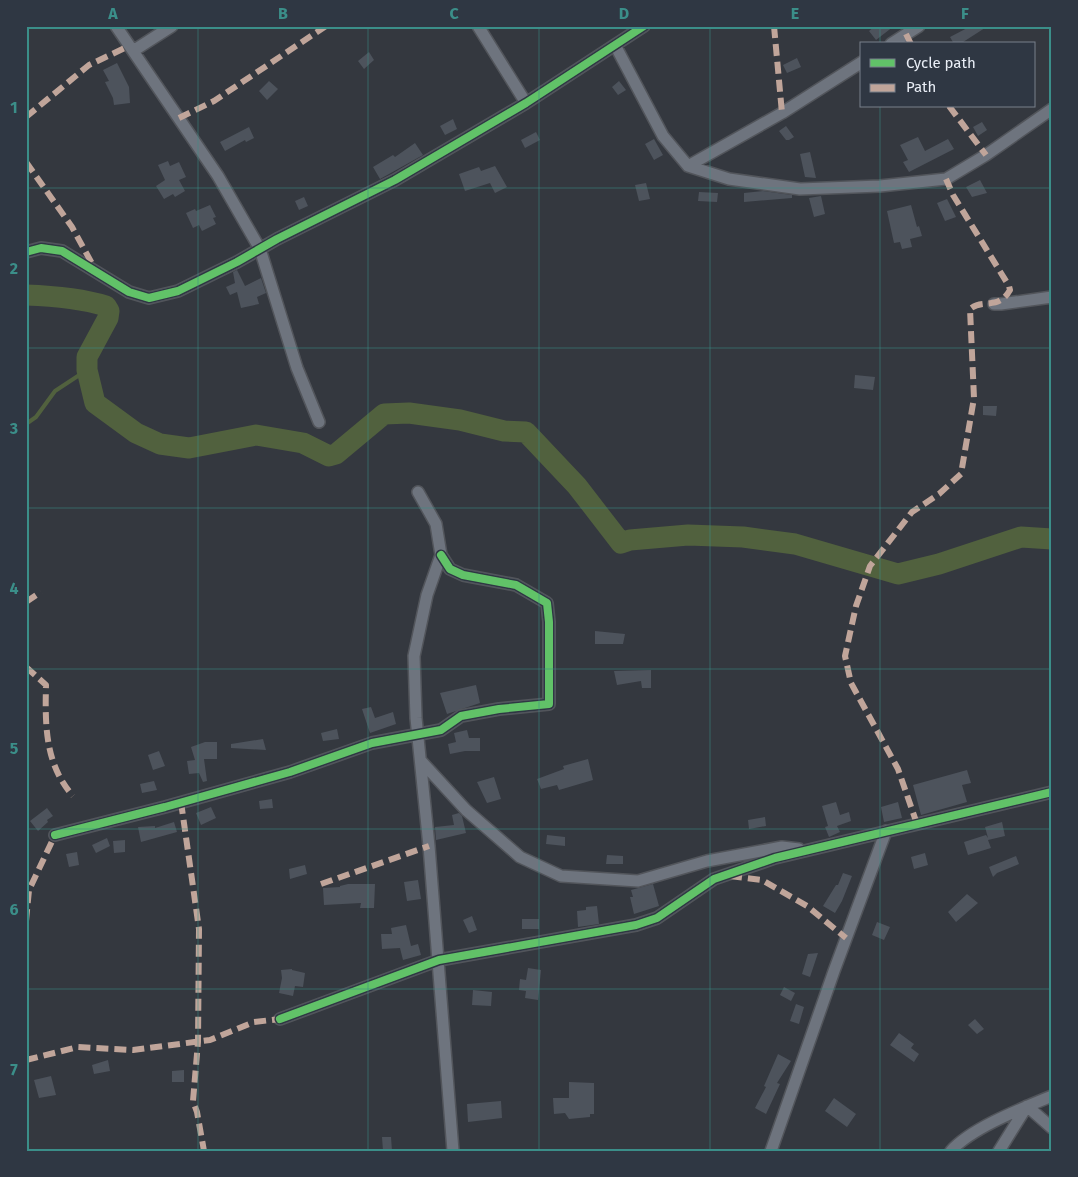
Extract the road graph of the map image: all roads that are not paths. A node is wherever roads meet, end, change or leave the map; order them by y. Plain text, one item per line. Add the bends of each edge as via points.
1 (116, 26) edge
2 (172, 26) edge
3 (478, 26) edge
4 (644, 26) edge
5 (919, 26) edge
6 (894, 42) edge
7 (615, 45) junction
8 (133, 51) junction
9 (860, 63) edge
10 (526, 103) junction
11 (1052, 109) edge
12 (688, 166) junction
13 (260, 249) junction
14 (26, 252) edge
15 (1052, 297) edge
16 (994, 304) dead end
17 (319, 422) dead end
18 (418, 492) dead end
19 (441, 554) junction
20 (418, 734) junction
21 (421, 761) junction
22 (1052, 792) edge
23 (886, 831) junction
24 (55, 835) dead end
25 (809, 850) junction
26 (439, 960) junction
27 (280, 1019) dead end
28 (1052, 1096) edge
29 (1027, 1106) junction
30 (1052, 1128) edge
31 (453, 1151) edge
32 (771, 1151) edge
33 (952, 1151) edge
34 (999, 1151) edge

1 - 8 street
2 - 8 street
3 - 10 street
4 - 7 street
5 - 6 street
7 - 10 street
7 - 12 street via 663,136
8 - 13 street via 218,176
9 - 12 street via 782,113
10 - 13 street via 395,180
11 - 12 street via 986,156 946,179 800,189 729,179
13 - 14 street via 178,292 149,298 129,292 62,251 41,248
13 - 17 street
15 - 16 street
18 - 19 street via 436,524
19 - 20 street via 414,656
19 - 20 street via 450,569 463,576 516,585 547,602 549,704 461,716 441,730
20 - 21 street
20 - 24 street via 372,743 290,772
21 - 25 street via 466,810 520,857 561,876 638,881 707,861 754,852 782,847
21 - 26 street
22 - 23 street
23 - 25 street
23 - 32 street
25 - 26 street via 714,879 657,918 636,925
26 - 27 street
26 - 31 street
28 - 29 street
29 - 30 street
29 - 33 street via 958,1142
29 - 34 street

